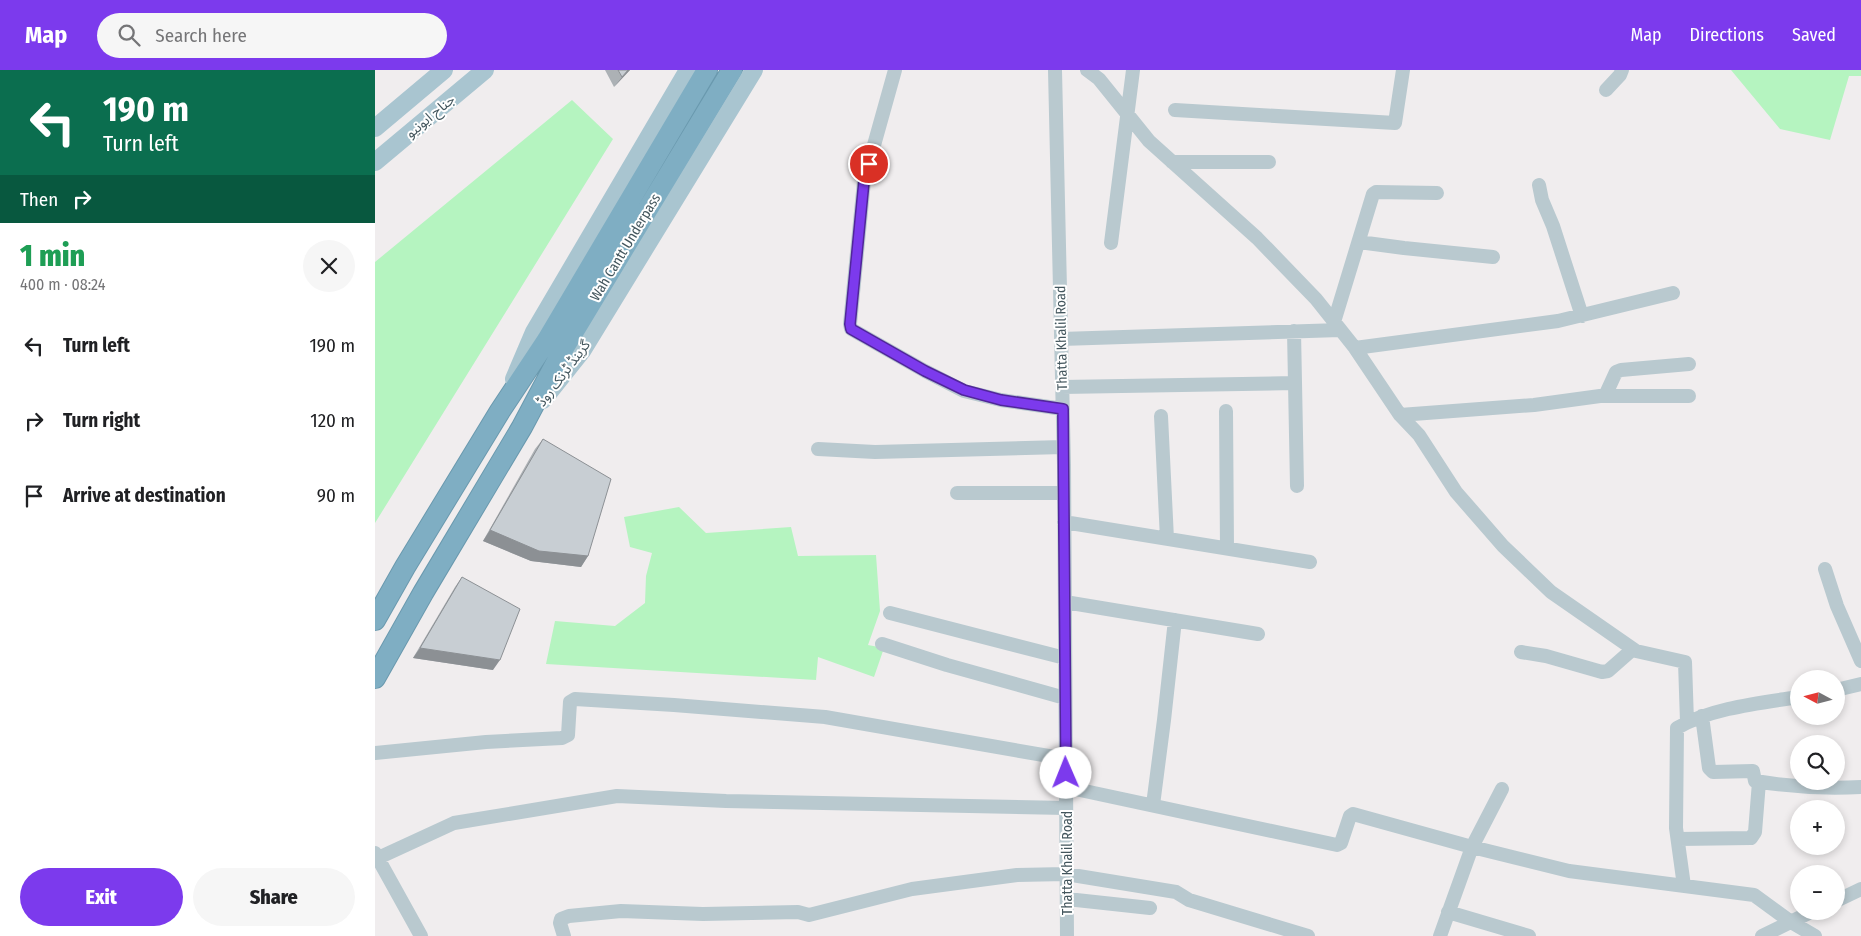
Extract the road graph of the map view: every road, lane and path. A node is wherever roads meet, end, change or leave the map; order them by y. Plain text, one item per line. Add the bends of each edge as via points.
1 (444, 70) edge
2 (485, 70) edge
3 (688, 70) edge
4 (707, 70) edge
5 (732, 70) edge
6 (754, 70) edge
7 (895, 70) edge
8 (1055, 70) edge
9 (1087, 70) edge
10 (1133, 70) edge
11 (1403, 70) edge
12 (1622, 70) edge
13 (1605, 90) dead end
14 (1175, 110) dead end
15 (1127, 114) junction
16 (375, 128) edge
17 (375, 162) edge
18 (1172, 162) junction
19 (1269, 162) dead end
20 (1539, 184) dead end
21 (1437, 193) dead end
22 (1359, 242) junction
23 (1111, 243) dead end
24 (1493, 257) dead end
25 (1673, 293) dead end
26 (1583, 316) junction
27 (1337, 326) junction
28 (1293, 331) junction
29 (1061, 339) junction
30 (1355, 348) junction
31 (1689, 364) dead end
32 (1295, 383) junction
33 (1062, 387) junction
34 (1605, 396) junction
35 (1689, 396) dead end
36 (1063, 409) junction
37 (500, 411) junction
38 (1227, 411) dead end
39 (1400, 414) junction
40 (1161, 416) dead end
41 (522, 427) junction
42 (1063, 447) junction
43 (818, 449) dead end
44 (1297, 486) dead end
45 (957, 493) dead end
46 (1064, 493) junction
47 (1064, 522) junction
48 (1167, 539) junction
49 (1227, 548) junction
50 (1310, 562) dead end
51 (1825, 569) dead end
52 (1065, 602) junction
53 (890, 613) dead end
54 (375, 620) edge
55 (1175, 620) junction
56 (1258, 634) dead end
57 (882, 644) dead end
58 (1633, 649) junction
59 (1521, 652) dead end
60 (1065, 658) junction
61 (1861, 662) edge
62 (375, 678) edge
63 (1861, 684) edge
64 (1845, 688) edge
65 (1065, 698) junction
66 (1790, 698) edge
67 (1702, 716) junction
68 (1687, 722) junction
69 (375, 753) edge
70 (1066, 759) junction
71 (1759, 782) junction
72 (1066, 787) junction
73 (1861, 787) edge
74 (1502, 789) dead end
75 (1153, 806) junction
76 (1066, 808) junction
77 (1679, 839) junction
78 (1472, 848) junction
79 (376, 856) edge
80 (1067, 874) junction
81 (1684, 886) junction
82 (1861, 890) edge
83 (1845, 897) edge
84 (1067, 900) junction
85 (1150, 908) dead end
86 (1448, 912) junction
87 (1795, 920) edge
88 (1791, 922) junction
89 (421, 936) edge
90 (564, 936) edge
91 (1067, 936) edge
92 (1308, 936) edge
93 (1440, 936) edge
94 (1529, 936) edge
95 (1763, 936) edge
96 (1815, 936) edge

1 - 16 main road, جناح ایونیو
2 - 17 main road, جناح ایونیو
3 - 37 main road via 534,332
4 - 37 highway, Wah Cantt Underpass via 547,340
5 - 41 highway, Wah Cantt Underpass via 565,346
6 - 41 main road, گرینڈ ٹرنک روڈ via 582,351
7 - 36 street via 864,181 851,329 964,390 1001,400
8 - 29 street, Thatta Khalil Road
9 - 15 street via 1099,79
10 - 15 street
11 - 14 street via 1395,123
12 - 13 street
15 - 18 street
15 - 23 street
18 - 19 street
18 - 27 street via 1257,238 1316,299
20 - 26 street
21 - 22 street via 1376,192
22 - 24 street
22 - 27 street
25 - 26 street
26 - 30 street
27 - 28 street
27 - 30 street
28 - 29 street
28 - 32 street
29 - 33 street, Thatta Khalil Road
30 - 39 street
31 - 34 street via 1621,370 1616,372
32 - 33 street
32 - 44 street
33 - 36 street, Thatta Khalil Road
34 - 35 street
34 - 39 street via 1534,405
36 - 42 street, Thatta Khalil Road
37 - 54 highway
38 - 49 street
39 - 58 street via 1419,435 1456,492 1503,546 1551,592
40 - 48 street
41 - 62 highway, گرینڈ ٹرنک روڈ
42 - 43 street via 875,452
42 - 46 street, Thatta Khalil Road
45 - 46 street
46 - 47 street, Thatta Khalil Road
47 - 48 street
47 - 52 street, Thatta Khalil Road
48 - 49 street
49 - 50 street
51 - 61 street
52 - 55 street
52 - 60 street, Thatta Khalil Road
53 - 60 street
55 - 56 street
55 - 75 street
57 - 65 street
58 - 59 street via 1608,671 1602,672
58 - 68 street via 1685,662
60 - 65 street, Thatta Khalil Road
63 - 64 street
65 - 70 street, Thatta Khalil Road
66 - 67 street
67 - 68 street
67 - 71 street via 1710,771 1753,771 1754,780
68 - 77 street via 1677,728 1676,828
69 - 70 street via 562,738 567,735 570,702 575,699 825,717
70 - 72 street, Thatta Khalil Road
71 - 73 street via 1791,787
71 - 77 street via 1755,832 1751,838
72 - 75 street
72 - 76 street, Thatta Khalil Road
74 - 78 street
75 - 78 street via 1337,845 1341,843 1353,814
76 - 79 street via 617,796 453,823
76 - 80 street, Thatta Khalil Road
77 - 81 street
78 - 81 street via 1569,871
78 - 86 street
79 - 89 street
80 - 84 street, Thatta Khalil Road
80 - 90 street via 1017,875 912,889 809,915 798,912 703,914 621,911 569,916 561,919 560,923
80 - 92 street via 1175,892 1189,900
81 - 88 street via 1754,894
82 - 83 street
84 - 85 street
84 - 91 street, Thatta Khalil Road
86 - 93 street
86 - 94 street
87 - 88 street
88 - 95 street
88 - 96 street

